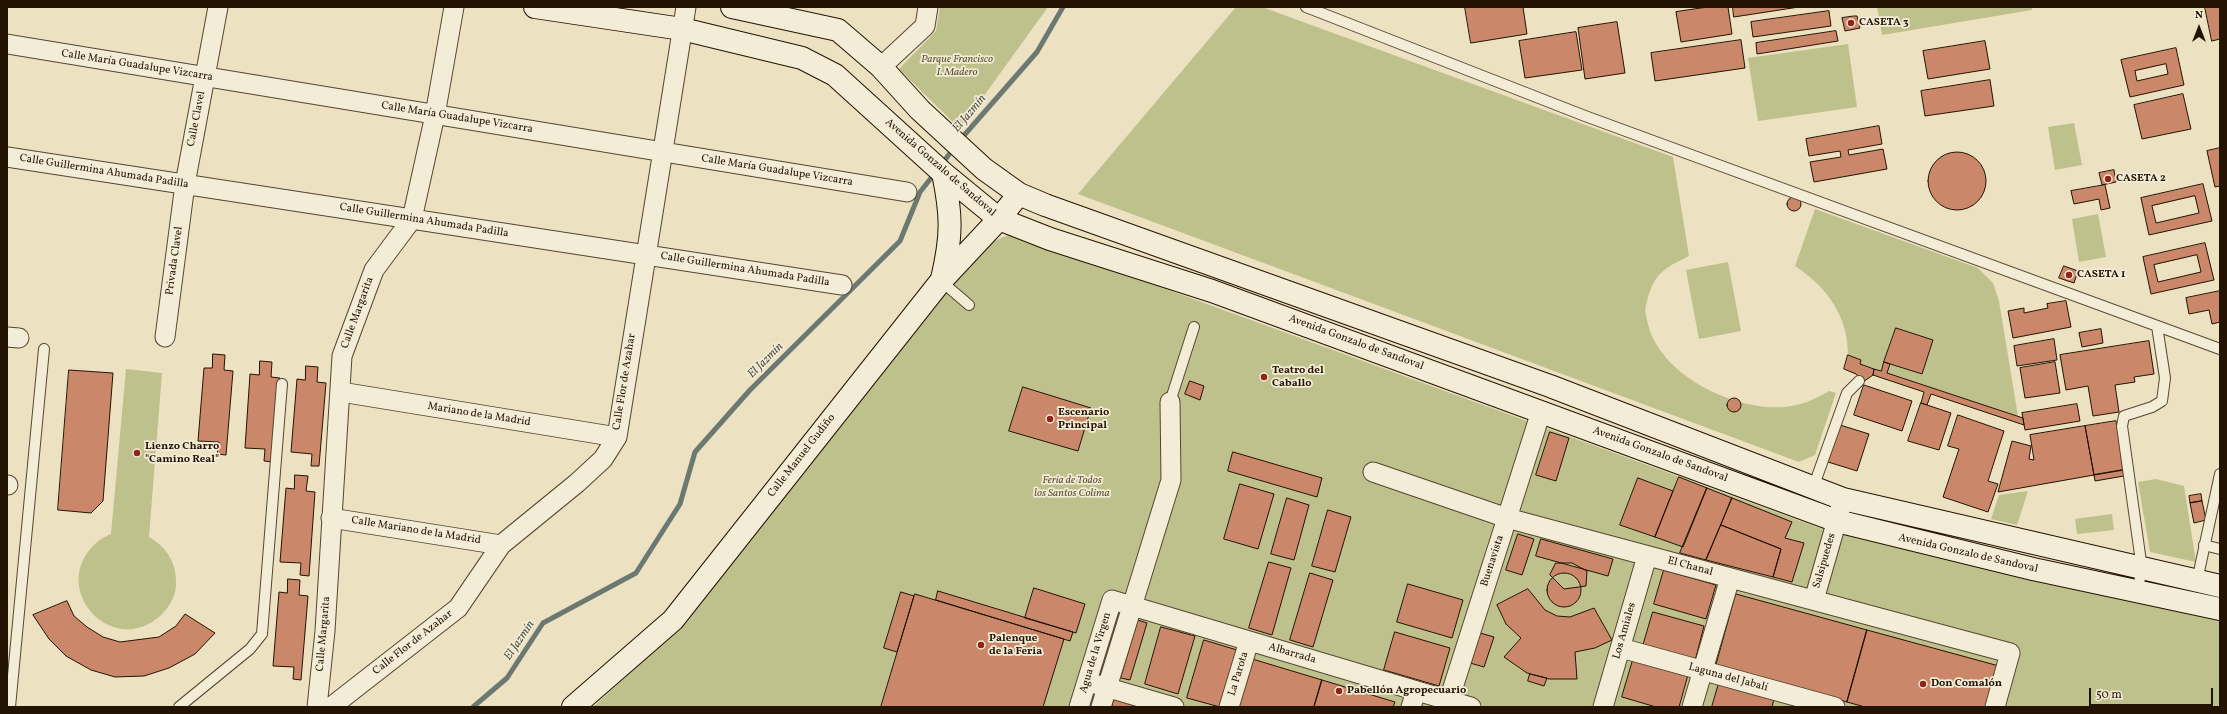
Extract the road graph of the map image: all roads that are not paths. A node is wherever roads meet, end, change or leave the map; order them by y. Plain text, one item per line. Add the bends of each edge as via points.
1 (218, 7) edge
2 (454, 7) edge
3 (535, 7) edge
4 (686, 7) edge
5 (732, 7) edge
6 (928, 7) edge
7 (1306, 7) edge
8 (682, 29) junction
9 (7, 44) edge
10 (881, 67) junction
11 (205, 77) junction
12 (435, 115) junction
13 (662, 152) junction
14 (7, 157) edge
15 (938, 169) junction
16 (185, 184) junction
17 (907, 192) dead end
18 (1019, 194) junction
19 (412, 219) junction
20 (999, 219) junction
21 (646, 255) junction
22 (941, 281) junction
23 (842, 285) dead end
24 (969, 304) dead end
25 (2157, 326) junction
26 (1194, 327) dead end
27 (165, 337) dead end
28 (44, 349) dead end
29 (2220, 349) edge
30 (1859, 381) dead end
31 (282, 384) dead end
32 (341, 392) junction
33 (1170, 402) joint
34 (1538, 421) dead end
35 (616, 437) junction
36 (1373, 472) dead end
37 (2220, 474) edge
38 (1813, 488) junction
39 (1843, 499) junction
40 (2216, 502) edge
41 (331, 518) junction
42 (1507, 518) junction
43 (1837, 521) junction
44 (501, 545) junction
45 (2204, 545) junction
46 (2220, 549) edge
47 (1647, 556) junction
48 (2142, 570) junction
49 (1730, 578) junction
50 (2198, 581) junction
51 (2220, 586) edge
52 (2137, 592) junction
53 (1112, 600) joint
54 (1814, 600) junction
55 (1132, 606) junction
56 (2220, 609) edge
57 (1249, 641) junction
58 (1621, 648) junction
59 (1702, 671) junction
60 (1087, 681) junction
61 (1107, 687) junction
62 (1414, 699) edge
63 (1449, 700) junction
64 (1785, 700) edge
65 (10, 707) edge
66 (179, 707) edge
67 (317, 707) edge
68 (331, 707) edge
69 (573, 707) edge
70 (1080, 707) edge
71 (1101, 707) edge
72 (1174, 707) edge
73 (1229, 707) edge
74 (1471, 707) edge
75 (1603, 707) edge
76 (1692, 707) edge
77 (1835, 707) edge
78 (1995, 707) edge

1 - 11 street, Calle Clavel
2 - 12 street, Calle Margarita
3 - 8 main road, Avenida Gonzalo de Sandoval
4 - 8 street, Calle Flor de Azahar
5 - 10 main road via 838,30
6 - 10 street via 925,26
7 - 25 lane via 1585,116
8 - 13 street, Calle Flor de Azahar
8 - 15 main road, Avenida Gonzalo de Sandoval via 802,58 835,75
9 - 11 street, Calle María Guadalupe Vizcarra
10 - 18 main road via 920,110 965,152
11 - 12 street, Calle María Guadalupe Vizcarra
11 - 16 street, Calle Clavel
12 - 13 street, Calle María Guadalupe Vizcarra
12 - 19 street, Calle Margarita
13 - 17 street, Calle María Guadalupe Vizcarra
13 - 21 street, Calle Flor de Azahar
14 - 16 street, Calle Guillermina Ahumada Padilla
15 - 20 main road, Avenida Gonzalo de Sandoval
15 - 22 main road via 951,217 948,251
16 - 19 street, Calle Guillermina Ahumada Padilla
16 - 27 street, Privada Clavel
18 - 20 main road, Calle Manuel Gudiño
18 - 38 main road via 1550,386
19 - 21 street, Calle Guillermina Ahumada Padilla
19 - 32 street, Calle Margarita via 374,270 342,356
20 - 22 main road, Calle Manuel Gudiño
20 - 43 main road, Avenida Gonzalo de Sandoval via 1050,239 1227,296
21 - 23 street, Calle Guillermina Ahumada Padilla
21 - 35 street, Calle Flor de Azahar
22 - 24 lane
22 - 69 main road, Calle Manuel Gudiño via 673,620
25 - 29 lane
25 - 48 lane via 2165,378 2162,401 2124,416 2122,426
26 - 33 lane
28 - 65 lane
30 - 38 lane via 1847,393
31 - 66 lane via 262,634 250,649
32 - 35 street, Mariano de la Madrid
32 - 41 street, Calle Margarita
33 - 55 street, Agua de la Virgen via 1171,480
34 - 42 street, Buenavista
35 - 44 street, Calle Flor de Azahar via 603,459
36 - 42 street, El Chanal
37 - 40 lane
38 - 39 main road
39 - 43 street, Salsipuedes
39 - 48 main road
40 - 45 lane
41 - 44 street, Calle Mariano de la Madrid
41 - 67 street, Calle Margarita via 325,631
42 - 47 street, El Chanal
42 - 63 street, Buenavista
43 - 52 main road, Avenida Gonzalo de Sandoval via 1941,548
43 - 54 street, Salsipuedes
44 - 68 street, Calle Flor de Azahar via 458,608
45 - 46 lane
45 - 50 lane
47 - 49 street, El Chanal
47 - 58 street, Los Amiales
48 - 50 main road
48 - 52 lane
49 - 54 street, El Chanal
49 - 59 street
50 - 51 main road
52 - 56 main road, Avenida Gonzalo de Sandoval
53 - 55 street, Albarrada
53 - 60 street, Agua de la Virgen
54 - 78 street, El Chanal via 2010,653
55 - 57 street, Albarrada
55 - 61 street, Agua de la Virgen
57 - 62 street, Albarrada
57 - 73 street, La Parota
58 - 59 street, Laguna del Jabalí
58 - 75 street, Los Amiales
59 - 64 street, Laguna del Jabalí
59 - 76 street
60 - 61 street
60 - 70 street, Agua de la Virgen
61 - 71 street, Agua de la Virgen
61 - 72 street
62 - 63 street, Albarrada
63 - 74 street, Albarrada
64 - 77 street, Laguna del Jabalí

